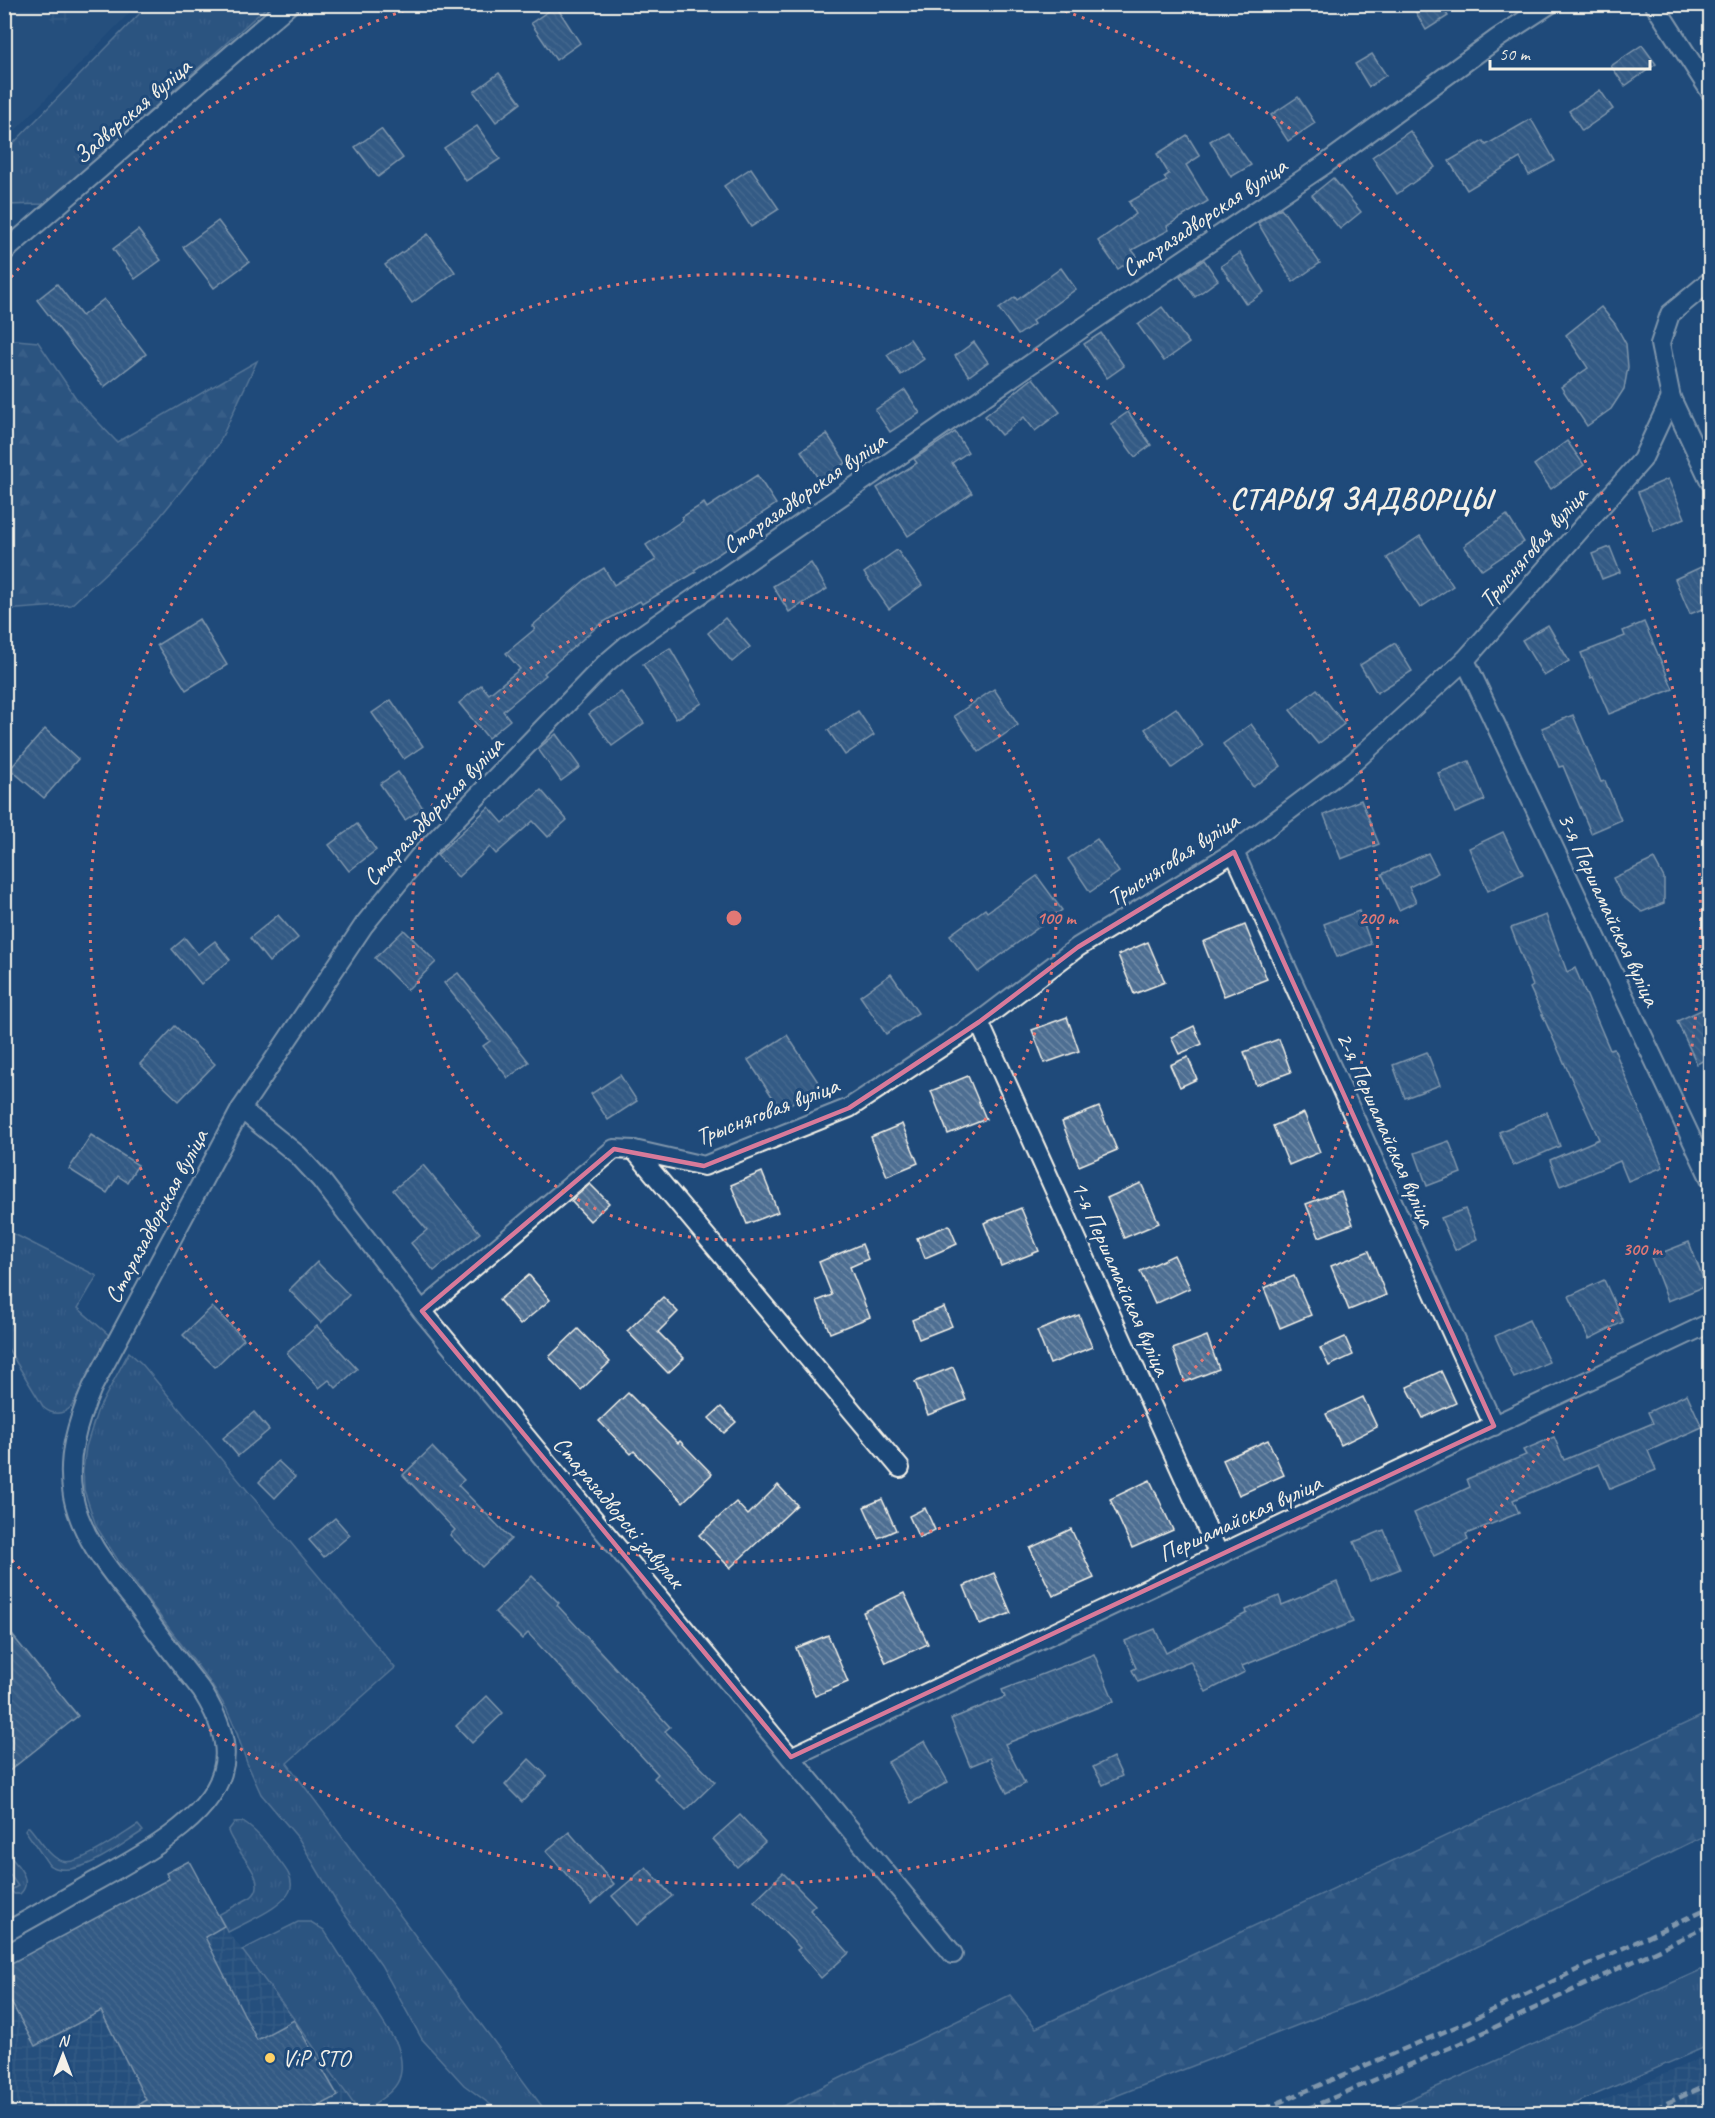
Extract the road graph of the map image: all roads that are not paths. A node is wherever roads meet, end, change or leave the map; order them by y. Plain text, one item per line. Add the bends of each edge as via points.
1 (290, 4) edge
2 (1550, 4) edge
3 (1654, 4) edge
4 (1710, 91) edge
5 (4, 252) edge
6 (1710, 281) edge
7 (1671, 398) junction
8 (1710, 481) edge
9 (1465, 660) junction
10 (1234, 852) junction
11 (979, 1022) junction
12 (241, 1109) junction
13 (634, 1149) junction
14 (1710, 1178) edge
15 (422, 1311) junction
16 (1710, 1323) edge
17 (1494, 1426) junction
18 (900, 1468) dead end
19 (1219, 1555) junction
20 (790, 1756) junction
21 (4, 1933) edge
22 (953, 1954) dead end

1 - 5 street, Задворская вуліца
2 - 12 street, Старазадворская вуліца via 1324,165 626,646 449,825 390,891
3 - 4 street
6 - 7 street via 1670,314 1659,344
7 - 8 street
7 - 9 street, Трысняговая вуліца via 1642,460
9 - 10 street, Трысняговая вуліца via 1355,760
9 - 14 street, 3-я Першамайская вуліца
10 - 11 street, Трысняговая вуліца via 1078,947
10 - 17 street, 2-я Першамайская вуліца
11 - 13 street, Трысняговая вуліца via 849,1108 704,1166
11 - 19 street, 1-я Першамайская вуліца
12 - 15 street, Старазадворскі завулак via 298,1155 321,1180
12 - 21 street, Старазадворская вуліца via 92,1388 75,1435 71,1464 73,1496 89,1538 217,1718 224,1747 222,1773 216,1788 197,1812 167,1838
13 - 15 street, Трысняговая вуліца via 614,1149
13 - 18 street
15 - 20 street, Старазадворскі завулак
16 - 17 street, Першамайская вуліца
17 - 19 street, Першамайская вуліца
19 - 20 street, Першамайская вуліца
20 - 22 street, Старазадворскі завулак

